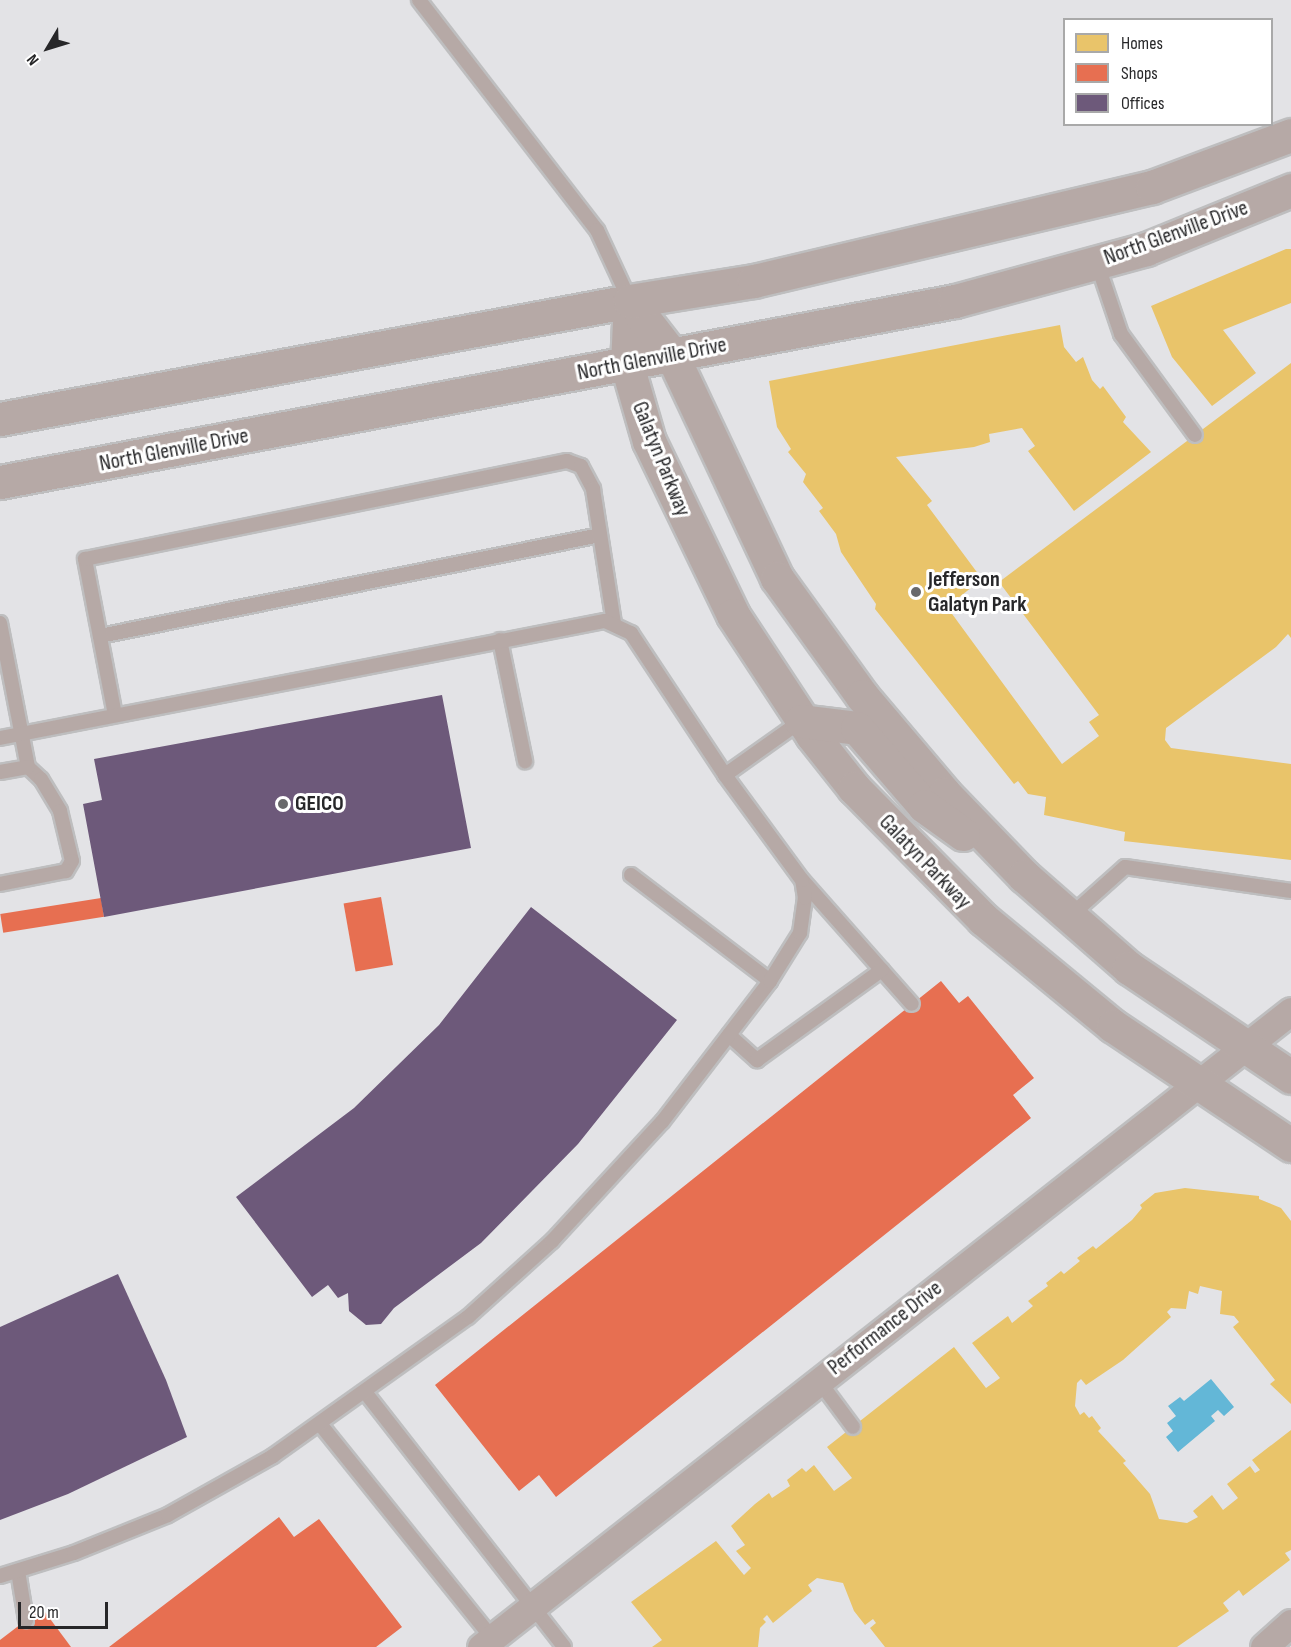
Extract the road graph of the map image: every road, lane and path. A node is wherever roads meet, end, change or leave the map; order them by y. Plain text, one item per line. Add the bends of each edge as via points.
1 (419, 0) edge
2 (1291, 135) edge
3 (1291, 190) edge
4 (1097, 262) junction
5 (630, 301) junction
6 (672, 355) junction
7 (627, 365) junction
8 (0, 419) edge
9 (1195, 435) dead end
10 (0, 482) edge
11 (600, 536) junction
12 (0, 623) edge
13 (614, 623) junction
14 (100, 636) junction
15 (500, 640) junction
16 (115, 715) junction
17 (801, 721) junction
18 (22, 733) junction
19 (0, 738) edge
20 (525, 761) dead end
21 (28, 766) junction
22 (0, 772) edge
23 (725, 776) junction
24 (631, 875) dead end
25 (1024, 876) junction
26 (802, 880) junction
27 (0, 884) edge
28 (1291, 891) edge
29 (1069, 917) junction
30 (882, 970) junction
31 (770, 981) junction
32 (912, 1004) dead end
33 (1291, 1011) edge
34 (729, 1035) junction
35 (1245, 1047) junction
36 (1291, 1077) edge
37 (1198, 1082) junction
38 (1291, 1145) edge
39 (819, 1381) junction
40 (366, 1392) junction
41 (320, 1424) junction
42 (853, 1427) dead end
43 (18, 1571) junction
44 (0, 1576) edge
45 (532, 1607) junction
46 (26, 1620) dead end
47 (1291, 1623) edge
48 (491, 1644) edge
49 (564, 1647) edge
50 (1264, 1647) edge

1 - 5 lane via 597,230
2 - 5 street via 1152,187 754,282
3 - 4 street, North Glenville Drive via 1146,249
4 - 6 street, North Glenville Drive via 954,301
4 - 9 lane via 1121,334
5 - 6 street
5 - 7 street, Galatyn Parkway
5 - 8 street
6 - 7 street, North Glenville Drive
6 - 25 street via 777,578 862,696 945,794
7 - 10 street, North Glenville Drive
7 - 17 street, Galatyn Parkway via 649,441 706,565
11 - 13 lane
11 - 14 lane
11 - 14 lane via 593,489 581,466 567,461 85,559
12 - 18 lane
13 - 15 lane via 586,623
13 - 23 lane via 631,633
14 - 16 lane
15 - 16 lane
15 - 20 lane
16 - 18 lane
17 - 23 lane
17 - 25 street via 857,728 924,807
17 - 37 street, Galatyn Parkway via 854,788 982,919 1113,1026
18 - 19 lane
18 - 21 lane
21 - 22 lane
21 - 27 lane via 41,778 60,811 71,868
23 - 26 lane
24 - 31 lane
25 - 29 street
26 - 30 lane
26 - 31 lane via 805,898 800,933
28 - 29 lane via 1125,867
29 - 35 street via 1129,968
30 - 32 lane
30 - 34 lane via 757,1060
31 - 34 lane
33 - 35 street, Performance Drive
34 - 40 lane via 662,1122 552,1241 468,1317
35 - 36 street
35 - 37 street, Performance Drive
37 - 38 street, Galatyn Parkway
37 - 39 street, Performance Drive
39 - 42 lane
39 - 45 street, Performance Drive
40 - 41 lane
40 - 45 lane
41 - 43 lane via 273,1456 168,1515
41 - 48 lane
43 - 44 lane
43 - 46 lane
45 - 48 street, Performance Drive
45 - 49 lane
47 - 50 street

